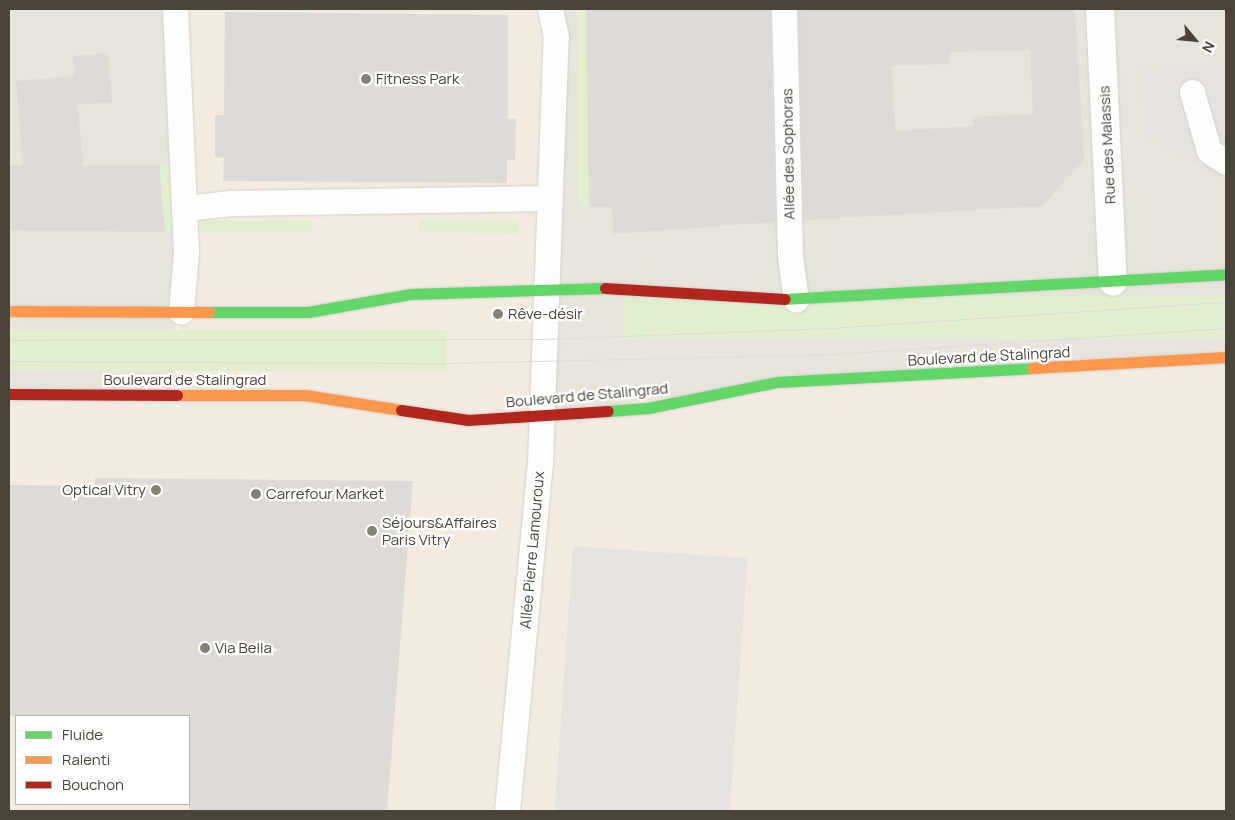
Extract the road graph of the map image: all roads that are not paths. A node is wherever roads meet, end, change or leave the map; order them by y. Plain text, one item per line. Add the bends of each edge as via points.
1 (175, 9) edge
2 (550, 9) edge
3 (784, 9) edge
4 (1100, 9) edge
5 (1192, 92) dead end
6 (1226, 162) edge
7 (550, 198) junction
8 (184, 208) junction
9 (1226, 274) edge
10 (1113, 282) junction
11 (547, 288) junction
12 (796, 300) junction
13 (9, 311) edge
14 (181, 312) junction
15 (1226, 357) edge
16 (9, 394) edge
17 (542, 415) junction
18 (507, 811) edge

1 - 8 lane
2 - 7 lane, Allée Pierre Lamouroux via 556,36
3 - 12 lane, Allée des Sophoras via 790,256
4 - 10 street, Rue des Malassis
5 - 6 lane via 1209,150
7 - 8 lane
7 - 11 lane, Allée Pierre Lamouroux
8 - 14 lane via 186,253
9 - 10 main road
10 - 12 main road
11 - 12 main road via 641,287
11 - 14 main road via 411,294 308,312
11 - 17 lane, Allée Pierre Lamouroux
13 - 14 main road
15 - 17 main road, Boulevard de Stalingrad via 777,382 648,408
16 - 17 main road, Boulevard de Stalingrad via 305,395 468,420
17 - 18 lane, Allée Pierre Lamouroux

